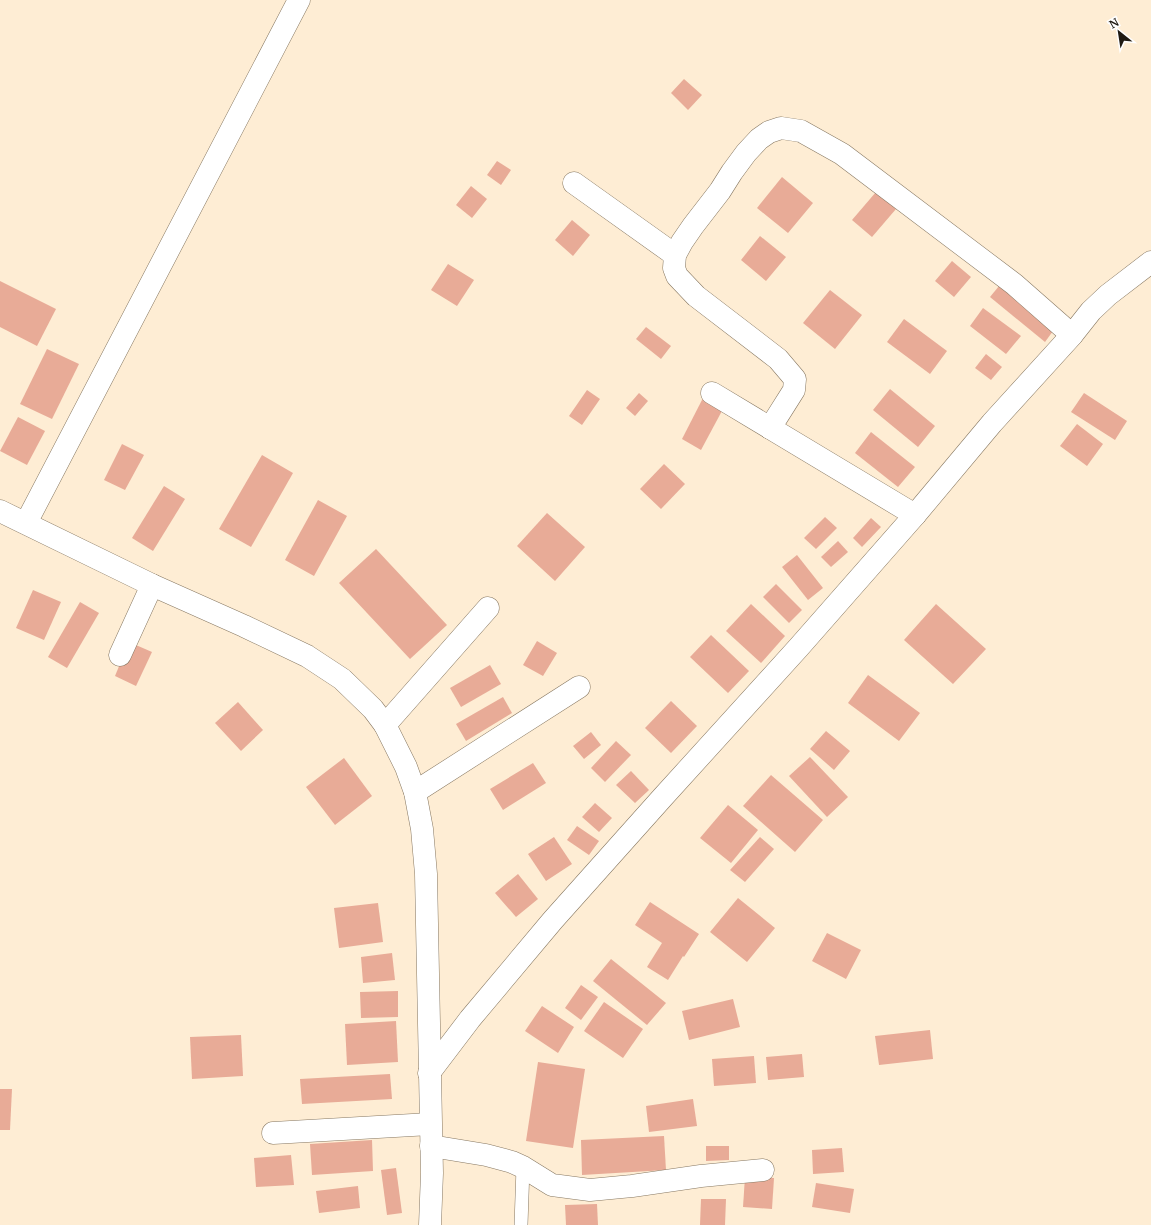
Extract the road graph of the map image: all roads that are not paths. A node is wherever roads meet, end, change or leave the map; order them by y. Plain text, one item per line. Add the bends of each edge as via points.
1 (299, 0) edge
2 (574, 183) dead end
3 (675, 255) junction
4 (1151, 262) edge
5 (1072, 335) junction
6 (712, 393) dead end
7 (770, 428) junction
8 (0, 511) edge
9 (915, 515) junction
10 (26, 523) junction
11 (152, 585) junction
12 (488, 608) dead end
13 (120, 655) dead end
14 (579, 687) dead end
15 (385, 725) junction
16 (415, 792) junction
17 (430, 1073) junction
18 (430, 1124) junction
19 (273, 1133) dead end
20 (431, 1146) junction
21 (523, 1167) junction
22 (763, 1170) dead end
23 (430, 1225) edge
24 (521, 1225) edge

1 - 10 main road
2 - 3 main road
3 - 5 main road via 732,172 759,139 781,128 796,130 815,138 871,174 1014,284
3 - 7 main road via 674,268 684,284 778,359 795,380 794,390
4 - 5 main road via 1108,295
5 - 9 main road via 992,423
6 - 7 main road
7 - 9 main road
8 - 10 main road
9 - 17 main road via 789,659 553,920 470,1020
10 - 11 main road
11 - 13 main road
11 - 15 main road via 307,656 342,679 374,709
12 - 15 main road
14 - 16 main road
15 - 16 main road via 406,767
16 - 17 main road via 426,874
17 - 18 main road
18 - 19 main road
18 - 20 main road
20 - 21 main road via 486,1155
20 - 23 main road
21 - 22 main road via 552,1185 590,1190
21 - 24 lane

